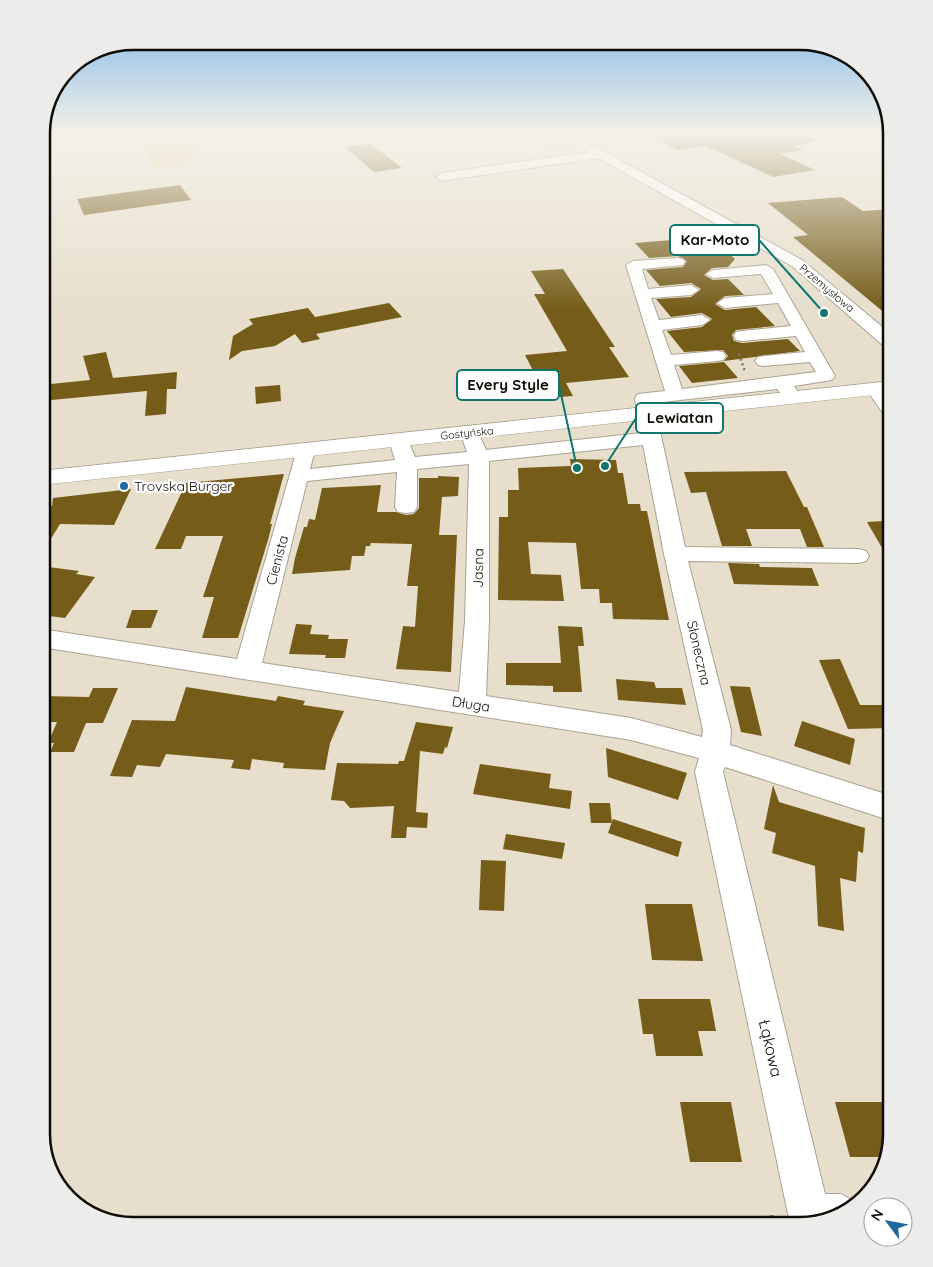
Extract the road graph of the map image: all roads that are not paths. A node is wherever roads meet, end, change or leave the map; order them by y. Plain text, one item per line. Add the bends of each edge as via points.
1 (668, 192) edge
2 (678, 262) dead end
3 (713, 274) dead end
4 (691, 290) dead end
5 (643, 294) junction
6 (782, 298) junction
7 (725, 303) dead end
8 (702, 320) dead end
9 (652, 326) junction
10 (802, 330) junction
11 (883, 336) edge
12 (739, 342) road end
13 (717, 356) dead end
14 (816, 356) junction
15 (664, 361) junction
16 (764, 361) dead end
17 (883, 388) edge
18 (787, 390) junction
19 (674, 394) junction
20 (646, 413) junction
21 (470, 432) junction
22 (651, 438) junction
23 (399, 440) junction
24 (306, 450) junction
25 (479, 456) junction
26 (407, 464) junction
27 (299, 476) junction
28 (50, 477) edge
29 (406, 507) dead end
30 (675, 554) junction
31 (858, 556) dead end
32 (50, 639) edge
33 (247, 670) junction
34 (472, 704) junction
35 (715, 752) junction
36 (883, 806) edge
37 (825, 1213) edge

1 - 11 street, Przemysłowa via 797,263
2 - 5 street via 633,265
3 - 6 street via 766,269
4 - 5 street
5 - 9 street
6 - 7 street
6 - 10 street
8 - 9 street
9 - 15 street
10 - 12 street
10 - 14 street
13 - 15 street
14 - 16 street
14 - 18 street via 826,376
15 - 19 street
17 - 18 main road, Gostyńska
18 - 19 street via 757,386
18 - 20 main road, Gostyńska
19 - 20 street via 644,398
20 - 21 main road, Gostyńska
20 - 22 street, Słoneczna
21 - 23 main road, Gostyńska
21 - 25 street, Jasna
22 - 25 street
22 - 30 street, Słoneczna
23 - 24 main road, Gostyńska
23 - 26 street
24 - 27 street, Cienista
24 - 28 main road, Gostyńska
25 - 26 street
25 - 34 street, Jasna via 477,621
26 - 27 street
26 - 29 street
27 - 33 street, Cienista
30 - 31 street
30 - 35 street, Słoneczna via 717,730
32 - 33 street, Długa
33 - 34 street, Długa
34 - 35 street, Długa via 631,729
35 - 36 street, Długa
35 - 37 street, Łąkowa via 709,772

